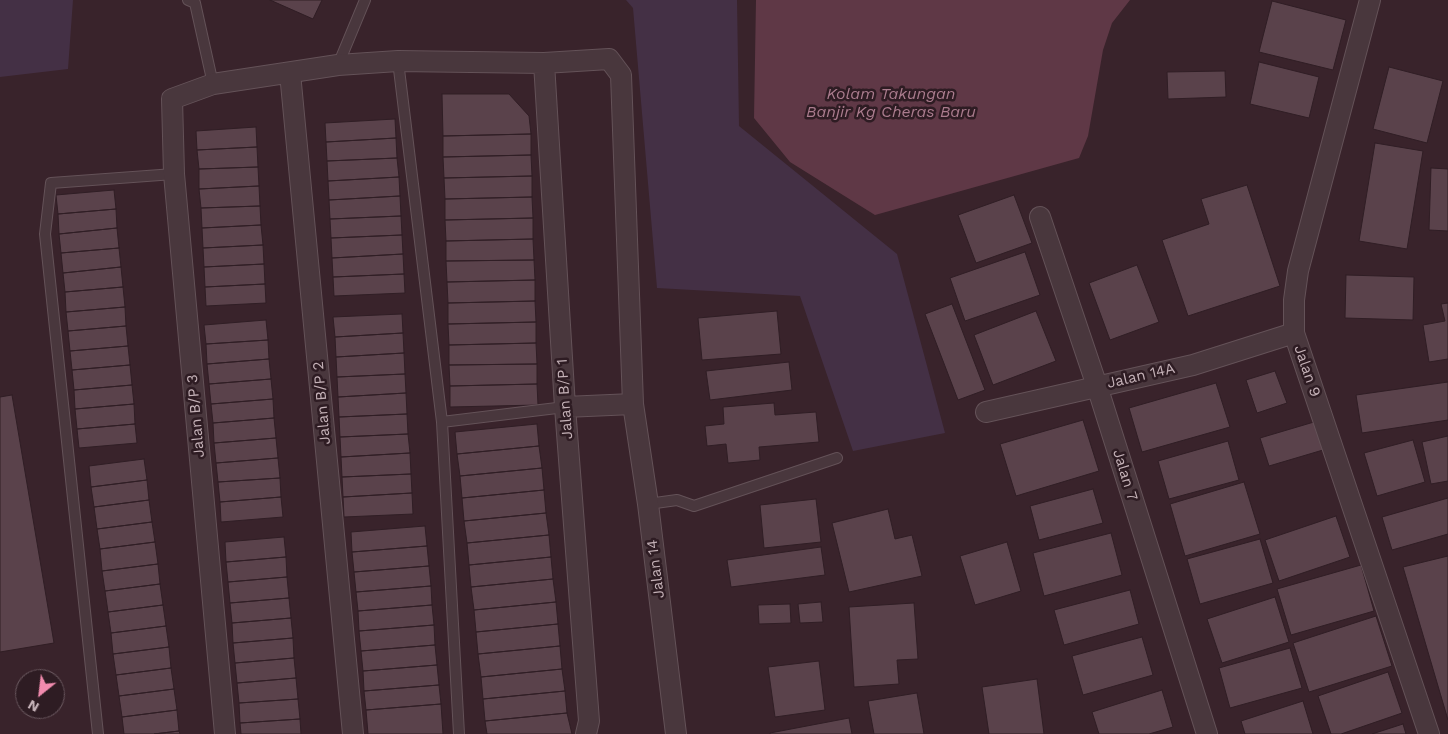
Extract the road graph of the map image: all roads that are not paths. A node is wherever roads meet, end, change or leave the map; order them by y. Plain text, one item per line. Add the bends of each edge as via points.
1 (188, 0) edge
2 (365, 0) edge
3 (1370, 0) edge
4 (398, 60) junction
5 (544, 63) junction
6 (338, 65) junction
7 (290, 73) junction
8 (213, 84) junction
9 (174, 174) junction
10 (1040, 217) dead end
11 (1294, 333) junction
12 (1097, 386) junction
13 (633, 404) junction
14 (565, 406) junction
15 (986, 412) dead end
16 (442, 422) junction
17 (837, 458) dead end
18 (648, 504) junction
19 (98, 734) edge
20 (226, 734) edge
21 (353, 734) edge
22 (459, 734) edge
23 (586, 734) edge
24 (676, 734) edge
25 (1207, 734) edge
26 (1429, 734) edge

1 - 8 lane via 195,3
2 - 6 lane
3 - 11 street, Jalan 9 via 1298,271
4 - 5 street
4 - 6 street
4 - 16 lane
5 - 13 street, Jalan 14 via 610,59 621,75
5 - 14 street, Jalan B/P 1
6 - 7 street
7 - 8 street
7 - 21 street, Jalan B/P 2
8 - 9 street, Jalan B/P 3 via 172,99
9 - 19 lane via 51,183 45,234
9 - 20 street, Jalan B/P 3
10 - 12 street, Jalan 7
11 - 12 street, Jalan 14A via 1193,365
11 - 26 street, Jalan 9
12 - 15 street, Jalan 14A
12 - 25 street, Jalan 7
13 - 14 street
13 - 18 street, Jalan 14
14 - 16 lane
14 - 23 street, Jalan B/P 1 via 589,721
16 - 22 lane
17 - 18 lane via 694,506 677,500
18 - 24 street, Jalan 14

